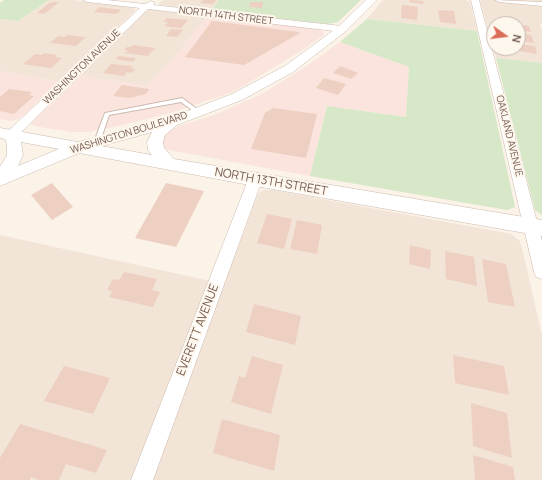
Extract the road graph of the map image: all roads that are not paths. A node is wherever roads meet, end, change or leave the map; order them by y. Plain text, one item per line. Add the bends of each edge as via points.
1 (87, 0) edge
2 (372, 0) edge
3 (475, 0) edge
4 (499, 0) edge
5 (151, 3) edge
6 (542, 4) edge
7 (342, 29) junction
8 (198, 112) junction
9 (172, 122) junction
10 (6, 134) edge
11 (98, 142) junction
12 (79, 147) junction
13 (169, 164) junction
14 (0, 179) edge
15 (255, 180) junction
16 (537, 227) edge
17 (542, 272) edge
18 (142, 480) edge

1 - 5 street, NORTH 14TH STREET
2 - 7 street, WASHINGTON BOULEVARD
3 - 16 street, OAKLAND AVENUE
4 - 6 street
5 - 7 street, NORTH 14TH STREET
5 - 10 street, WASHINGTON AVENUE
7 - 8 street, WASHINGTON BOULEVARD via 289,69 237,97
8 - 9 street, WASHINGTON BOULEVARD
8 - 11 lane via 182,100 107,114
9 - 11 street, WASHINGTON BOULEVARD
9 - 13 street via 159,133 155,142 156,150
10 - 12 street, NORTH 13TH STREET
10 - 14 street via 15,145 15,155
11 - 12 street, WASHINGTON BOULEVARD
12 - 13 street, NORTH 13TH STREET
12 - 14 street, WASHINGTON BOULEVARD
13 - 15 street, NORTH 13TH STREET
15 - 16 street, NORTH 13TH STREET
15 - 18 street, EVERETT AVENUE
16 - 17 street, OAKLAND AVENUE

